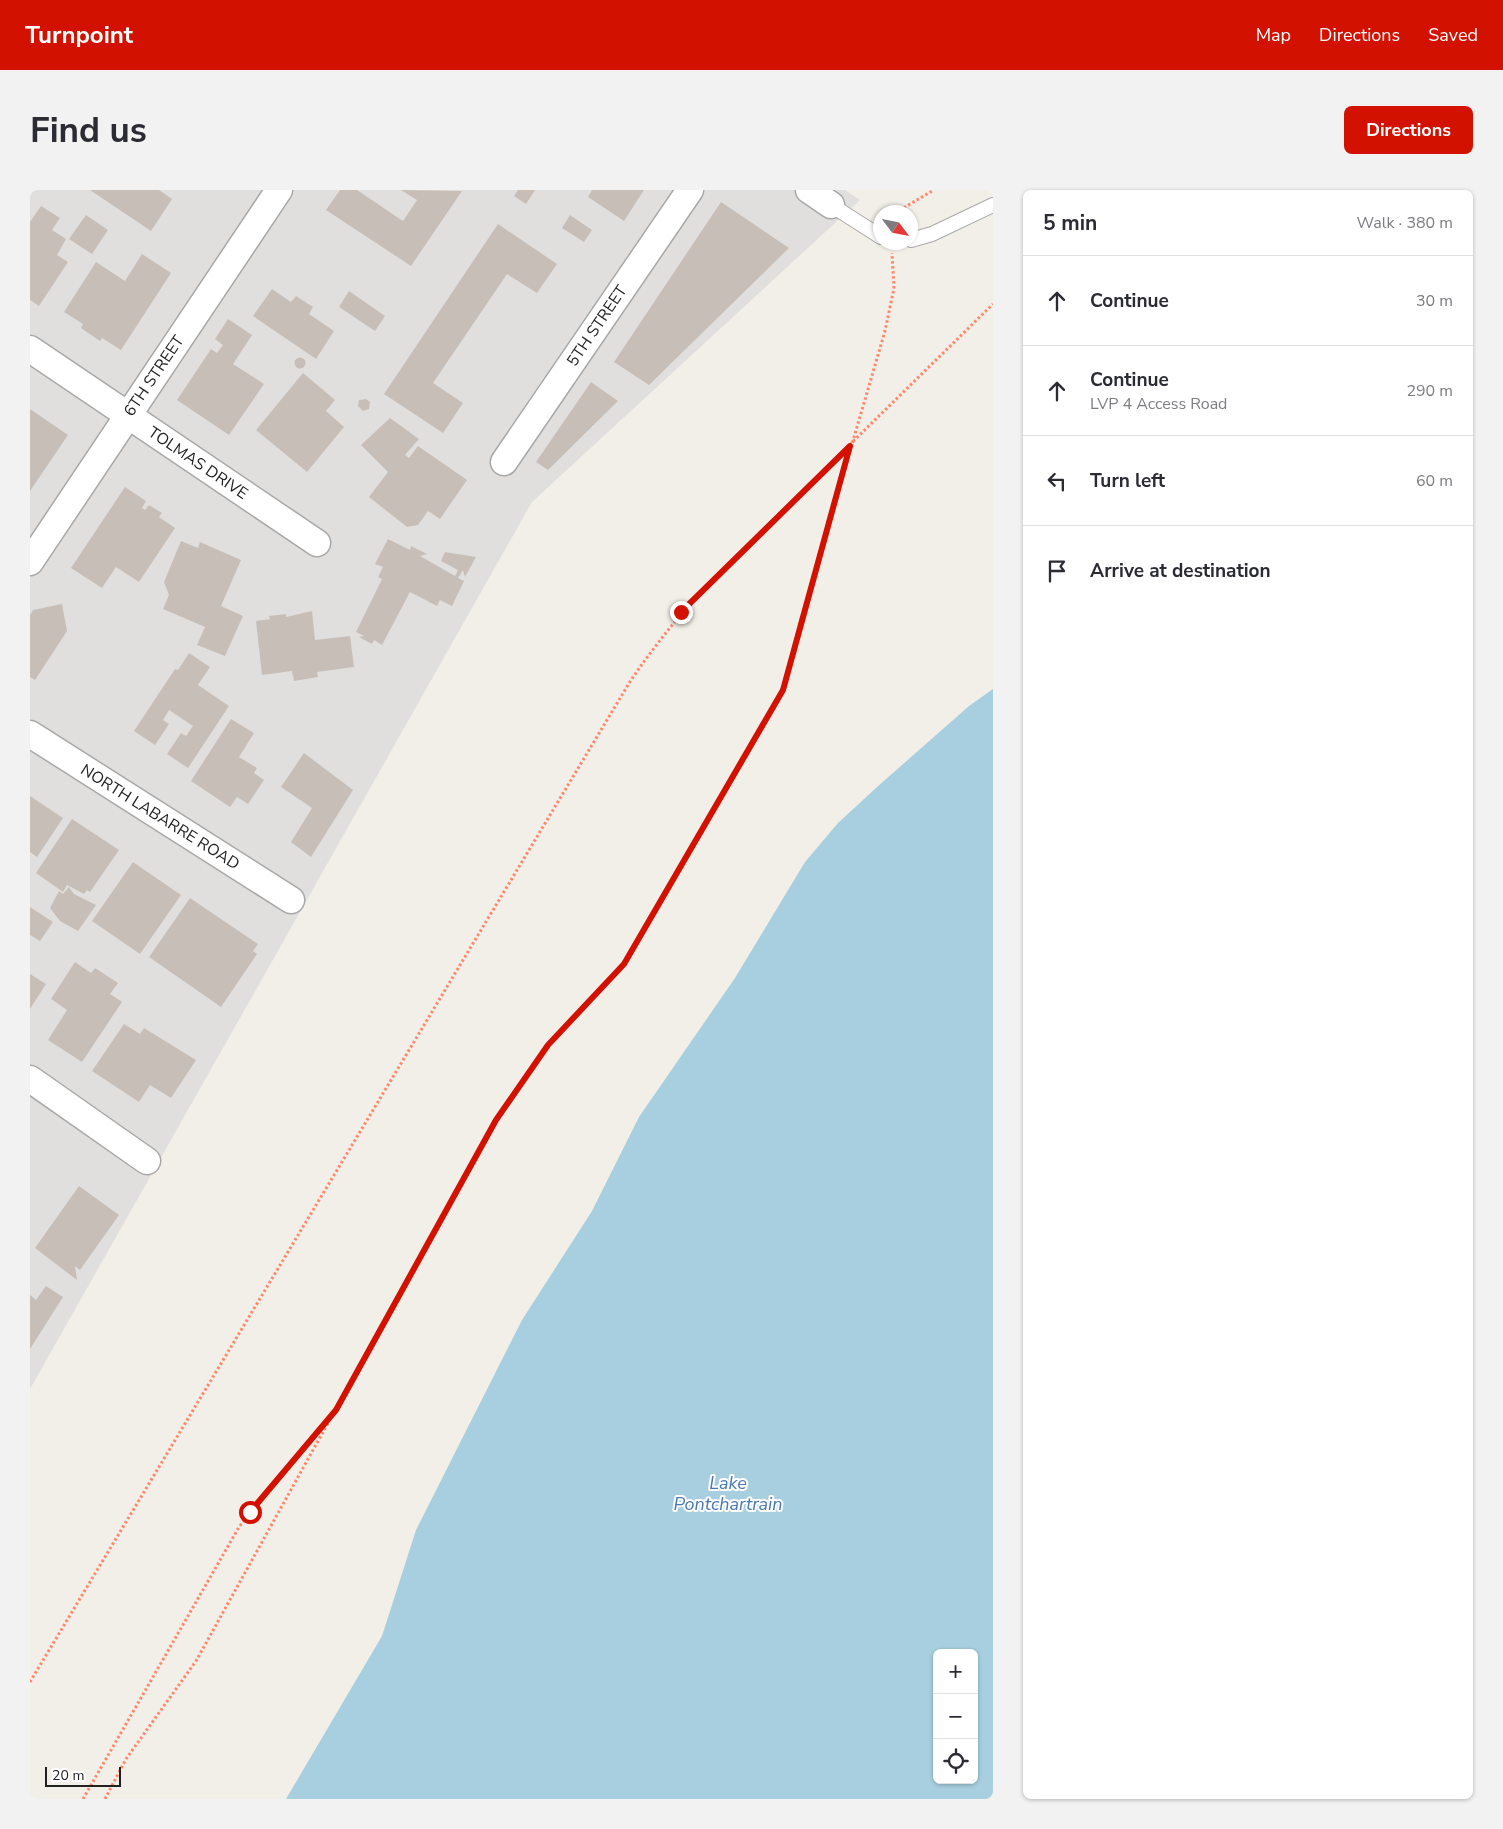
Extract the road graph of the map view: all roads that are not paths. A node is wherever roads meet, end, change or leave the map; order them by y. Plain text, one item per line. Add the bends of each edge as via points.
1 (279, 190) edge
2 (690, 190) edge
3 (809, 190) edge
4 (831, 204) joint
5 (993, 205) edge
6 (873, 232) edge
7 (918, 238) edge
8 (30, 349) edge
9 (128, 416) junction
10 (504, 462) dead end
11 (317, 543) dead end
12 (30, 562) edge
13 (30, 734) edge
14 (291, 900) dead end
15 (30, 1079) edge
16 (147, 1161) dead end

1 - 9 street, 6TH STREET
2 - 10 street, 5TH STREET
3 - 4 street
4 - 6 lane
5 - 7 lane
8 - 9 street, TOLMAS DRIVE
9 - 11 street, TOLMAS DRIVE
9 - 12 street, 6TH STREET
13 - 14 street, NORTH LABARRE ROAD
15 - 16 street

